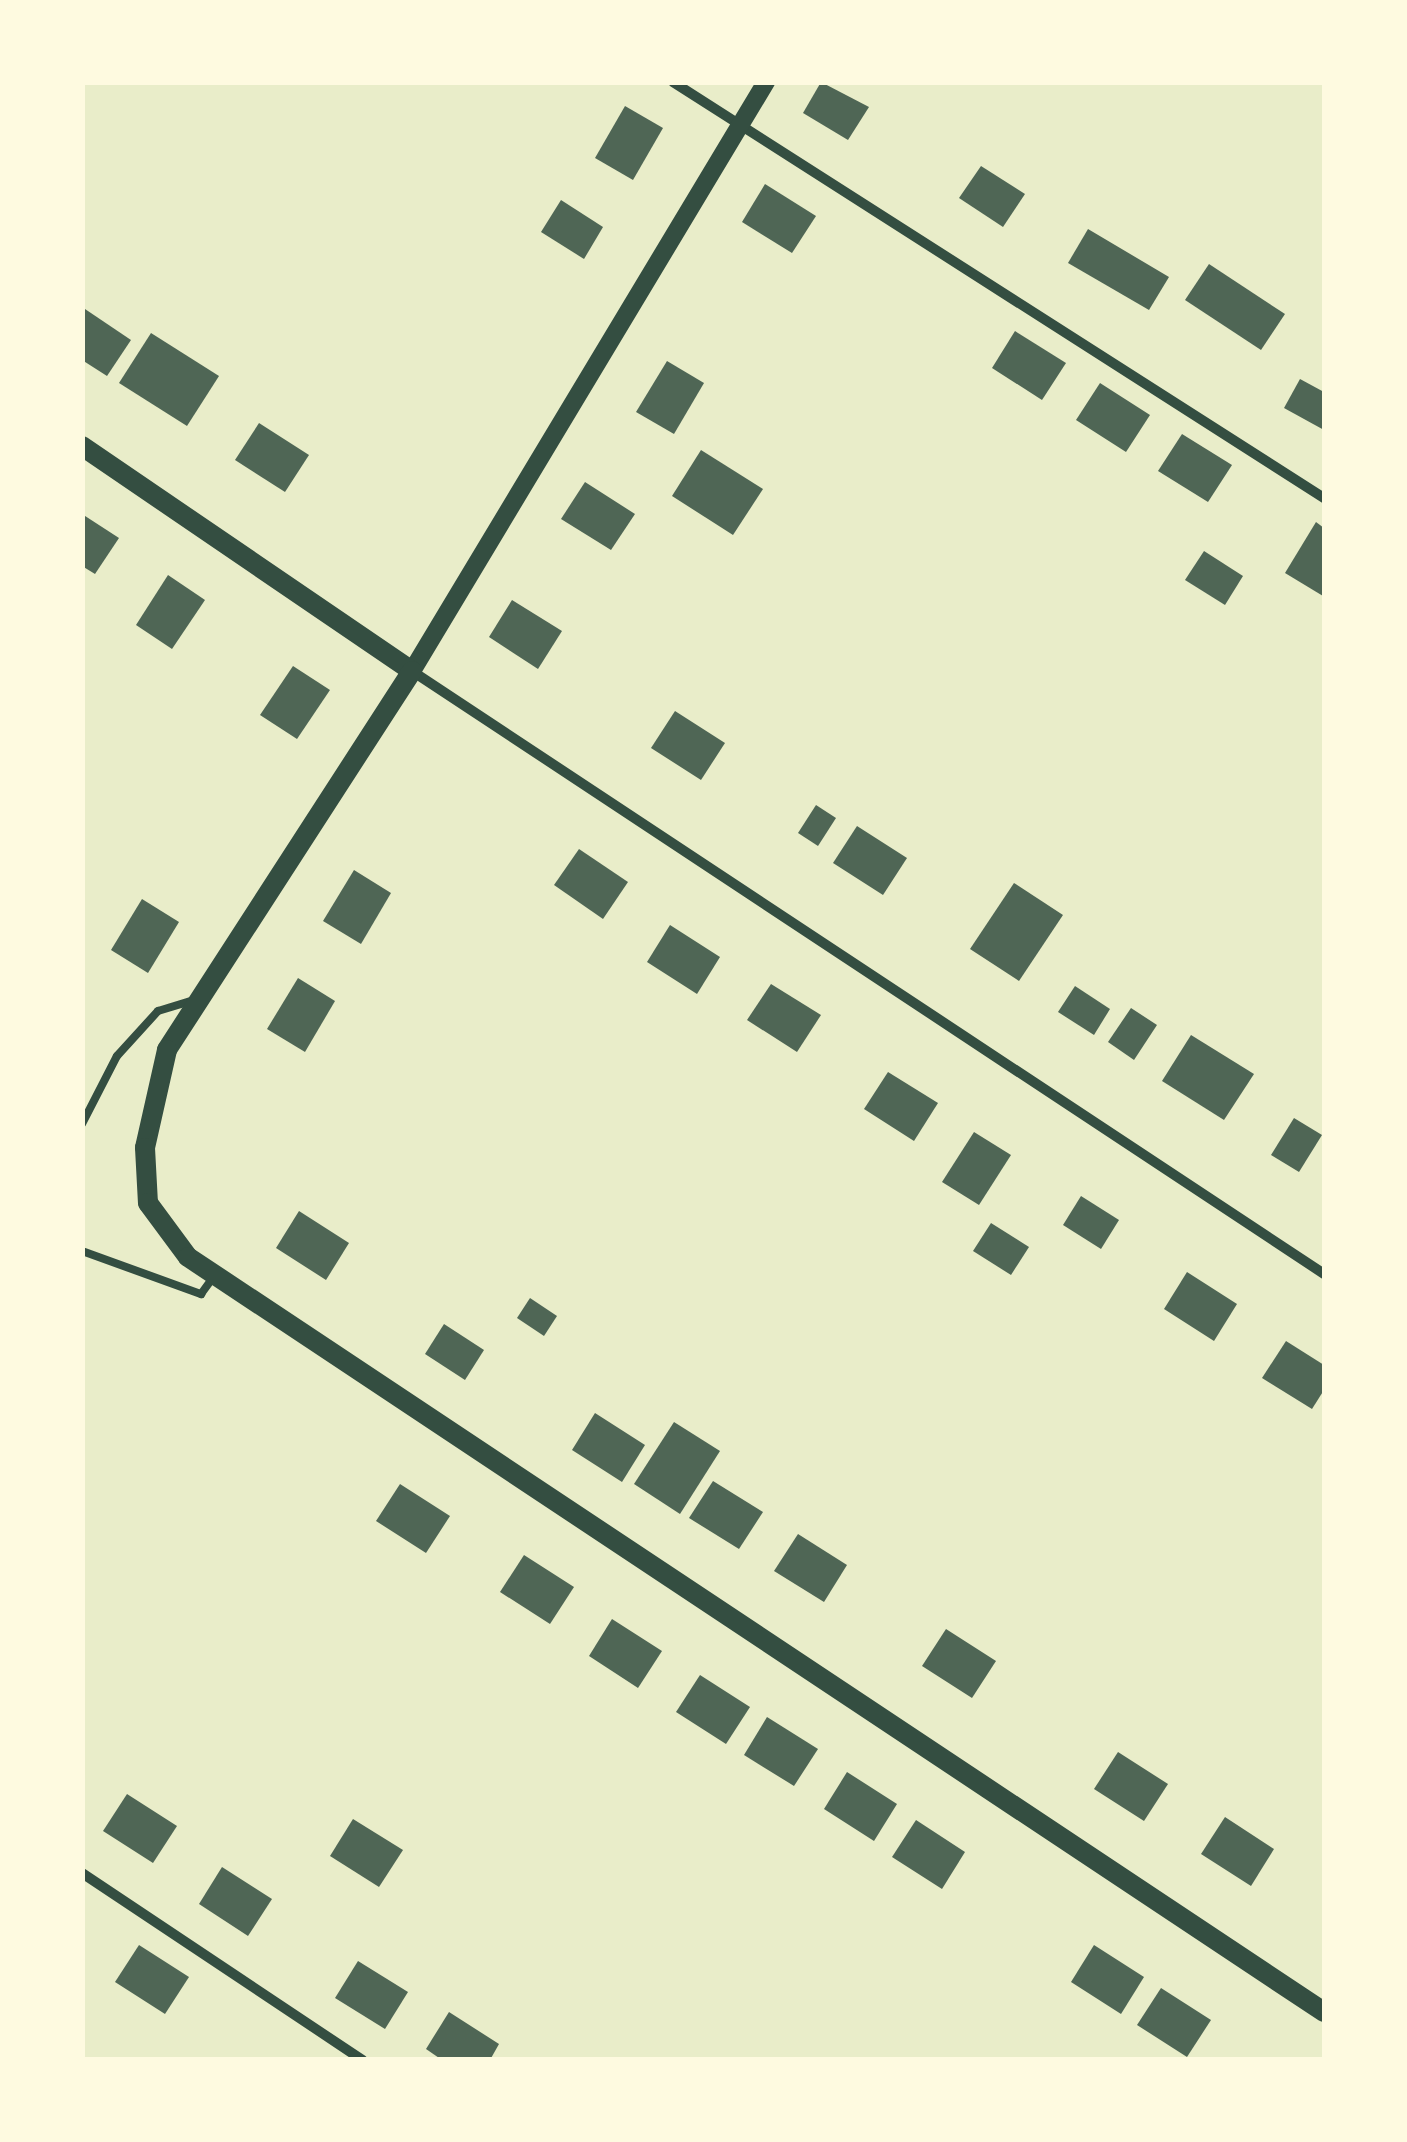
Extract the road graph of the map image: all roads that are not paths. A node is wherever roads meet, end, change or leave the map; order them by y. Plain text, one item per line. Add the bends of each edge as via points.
1 (673, 82) edge
2 (766, 82) edge
3 (741, 126) junction
4 (82, 446) edge
5 (1324, 498) edge
6 (412, 671) junction
7 (200, 999) junction
8 (82, 1124) edge
9 (82, 1251) edge
10 (1324, 1274) edge
11 (215, 1275) junction
12 (82, 1873) edge
13 (1324, 2012) edge
14 (362, 2060) edge

1 - 3 street
2 - 3 street
3 - 5 street
3 - 6 street
4 - 6 main road
6 - 7 main road
6 - 10 street
7 - 8 lane via 158,1011 117,1056
7 - 11 main road via 167,1050 144,1148 148,1203 188,1257
9 - 11 lane via 202,1294
11 - 13 main road
12 - 14 street

